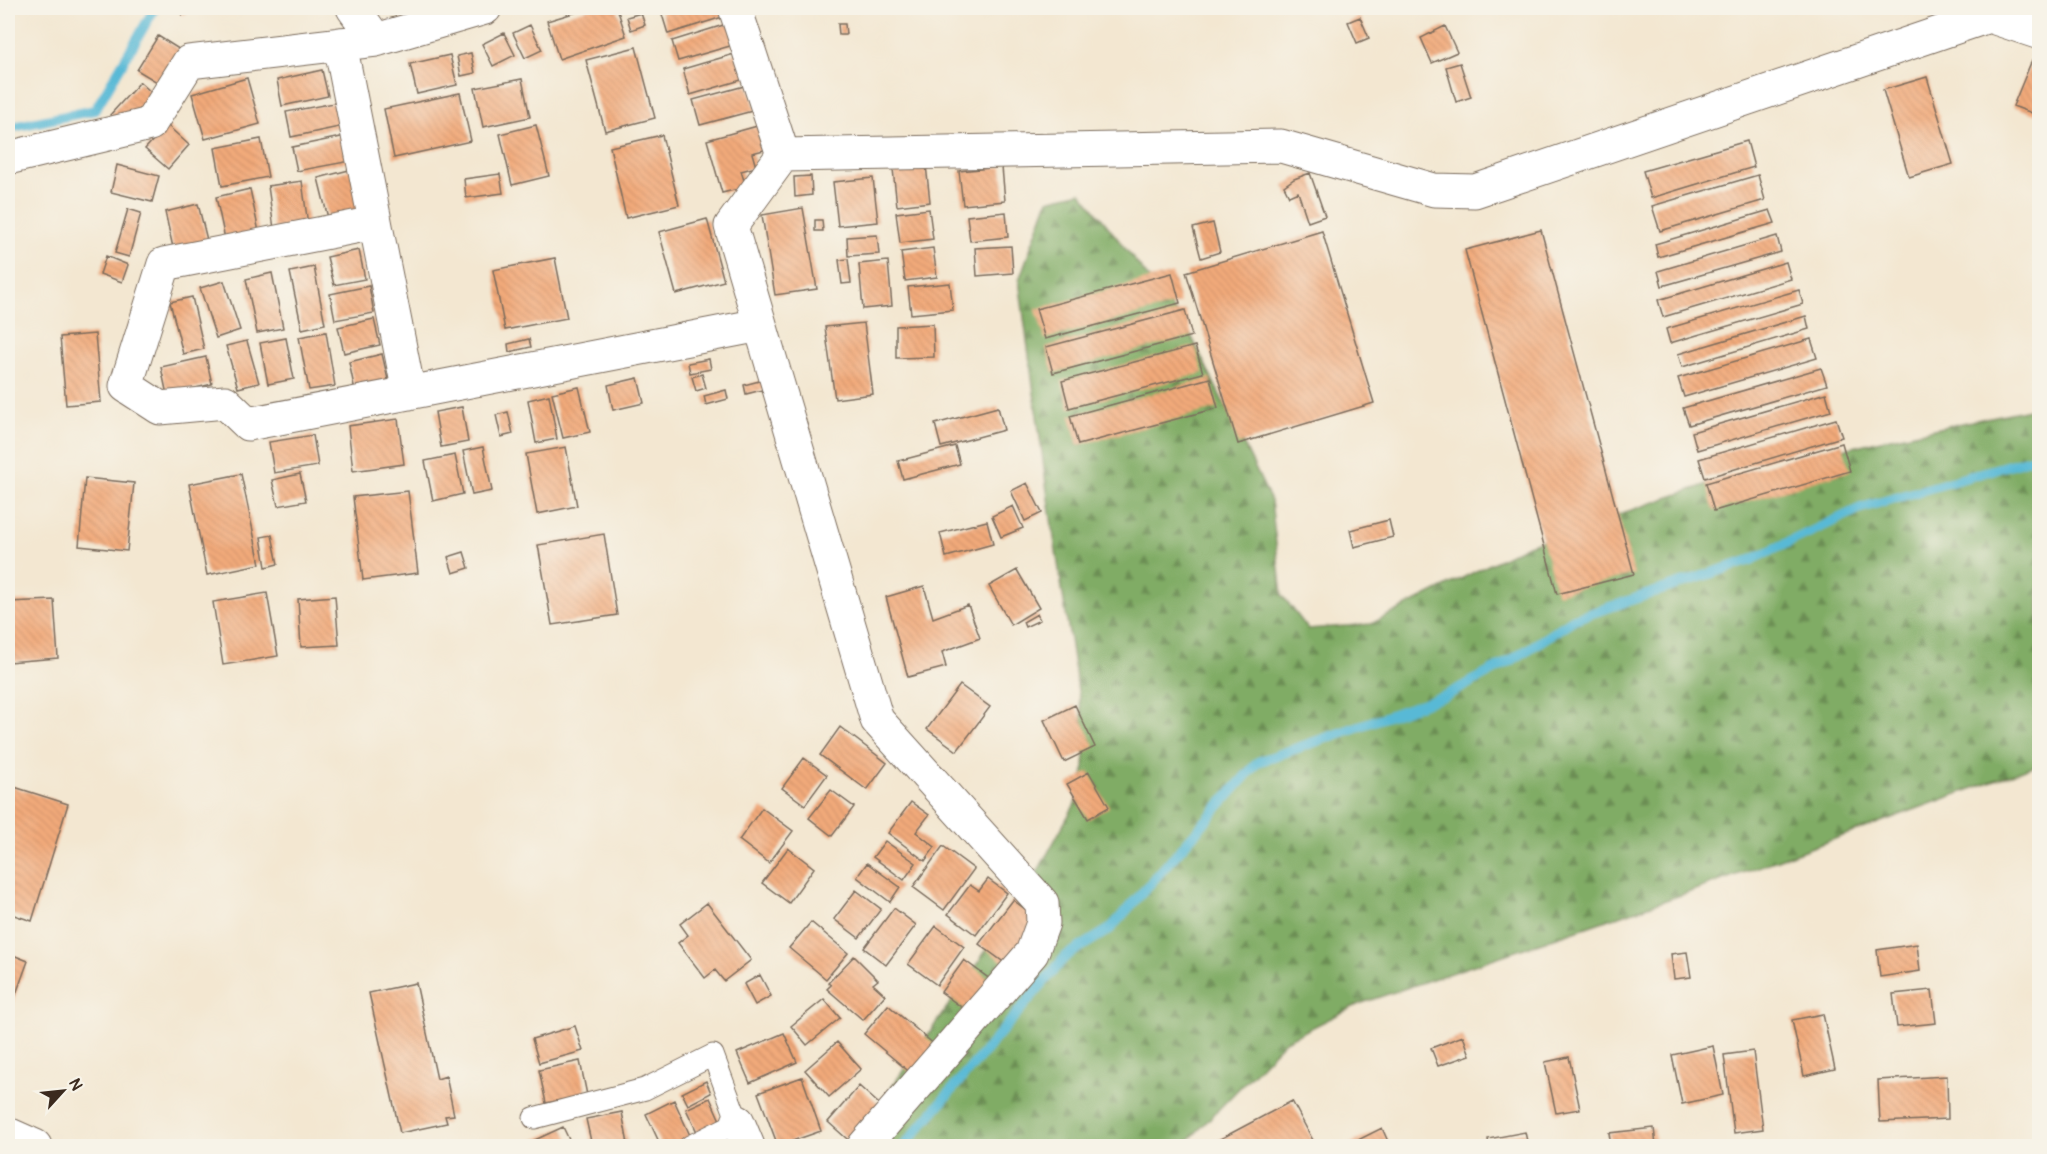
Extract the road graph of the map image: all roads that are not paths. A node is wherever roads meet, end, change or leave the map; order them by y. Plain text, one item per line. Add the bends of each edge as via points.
1 (353, 8) edge
2 (485, 8) edge
3 (735, 8) edge
4 (1987, 12) edge
5 (2040, 33) edge
6 (376, 40) junction
7 (340, 44) junction
8 (783, 155) junction
9 (8, 158) edge
10 (375, 223) junction
11 (760, 325) junction
12 (409, 393) junction
13 (534, 1118) dead end
14 (8, 1134) edge
15 (743, 1134) edge
16 (34, 1146) edge
17 (690, 1146) edge
18 (864, 1146) edge

1 - 6 street
2 - 6 street
3 - 8 street
4 - 5 street
4 - 8 street via 1475,191 1434,190 1281,146
6 - 7 street
7 - 9 street via 189,62 150,124
7 - 10 street
8 - 11 street via 731,226
10 - 12 street
10 - 12 street via 164,264 126,386 159,408 225,402 248,424
11 - 12 street
11 - 18 street via 877,720 1042,903 1043,924 1032,954
13 - 15 lane via 645,1089 713,1055
14 - 16 street
15 - 17 lane

